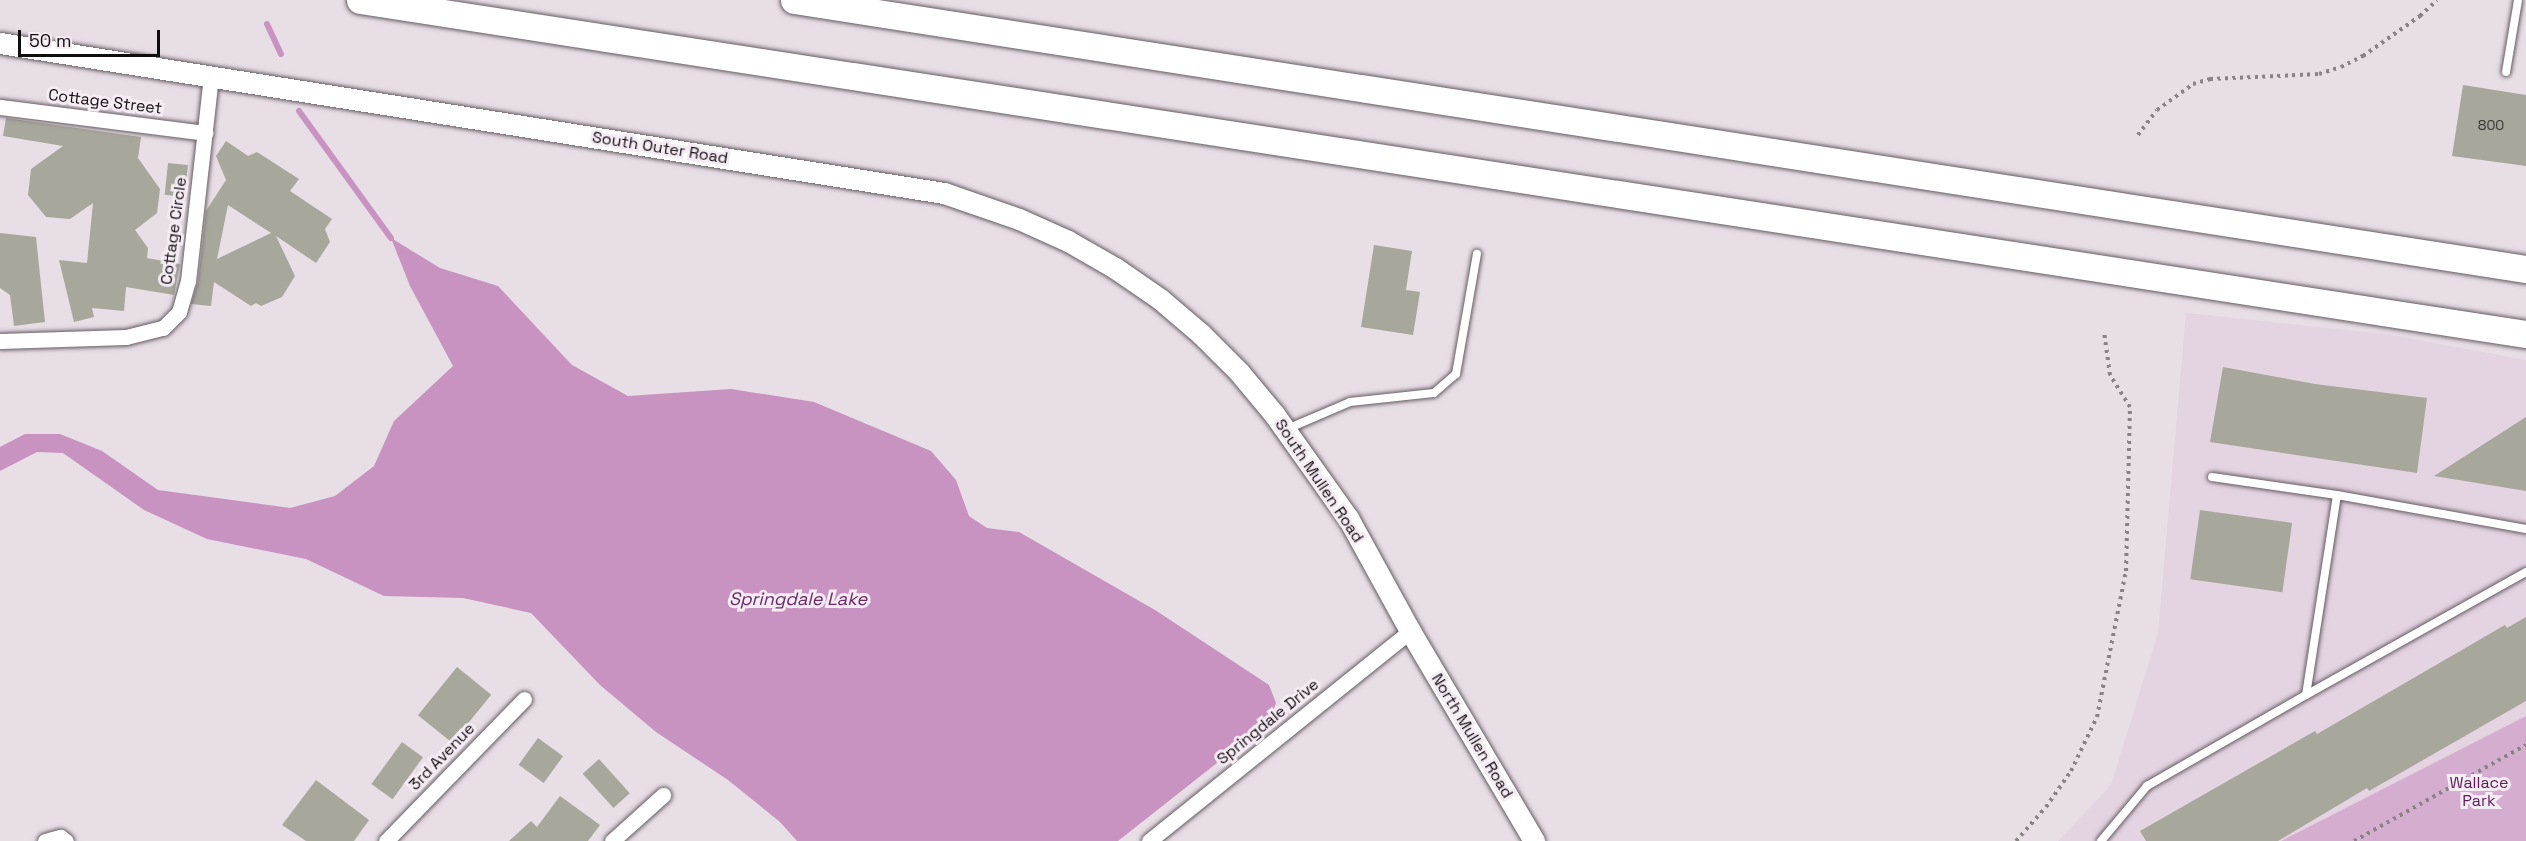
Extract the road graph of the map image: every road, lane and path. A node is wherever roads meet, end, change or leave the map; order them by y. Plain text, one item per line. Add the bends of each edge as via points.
1 (360, 0) edge
2 (794, 0) edge
3 (2437, 0) edge
4 (2518, 0) edge
5 (0, 43) edge
6 (2506, 72) dead end
7 (211, 77) junction
8 (0, 107) edge
9 (205, 133) junction
10 (2138, 135) dead end
11 (1477, 254) dead end
12 (2526, 269) edge
13 (2104, 331) dead end
14 (2526, 334) edge
15 (0, 341) edge
16 (1259, 396) joint
17 (1286, 430) junction
18 (2212, 477) dead end
19 (2337, 495) junction
20 (2526, 529) edge
21 (2526, 572) edge
22 (1410, 631) junction
23 (2306, 695) junction
24 (524, 699) dead end
25 (2526, 745) edge
26 (663, 795) dead end
27 (386, 841) edge
28 (612, 841) edge
29 (1149, 841) edge
30 (1534, 841) edge
31 (2016, 841) edge
32 (2100, 841) edge
33 (2354, 841) edge

1 - 14 highway
2 - 12 highway
3 - 10 path via 2363,56 2341,67 2319,74 2210,79 2193,84 2157,110
4 - 6 lane
5 - 7 street, South Outer Road
7 - 9 street, Cottage Circle
7 - 16 street, South Outer Road via 944,193 968,200 1029,223 1115,268 1201,334
8 - 9 street, Cottage Street
9 - 15 street, Cottage Circle via 188,281 178,312 163,328 126,337
11 - 17 lane via 1456,374 1434,393 1350,402
13 - 31 path via 2110,375 2130,407 2126,571 2097,717 2071,771
16 - 17 street, South Mullen Road
17 - 22 street, South Mullen Road via 1348,518
18 - 19 lane
19 - 20 lane
19 - 23 lane
21 - 23 lane
22 - 29 street, Springdale Drive
22 - 30 street, North Mullen Road
23 - 32 lane via 2147,786
24 - 27 street, 3rd Avenue
25 - 33 path
26 - 28 street

